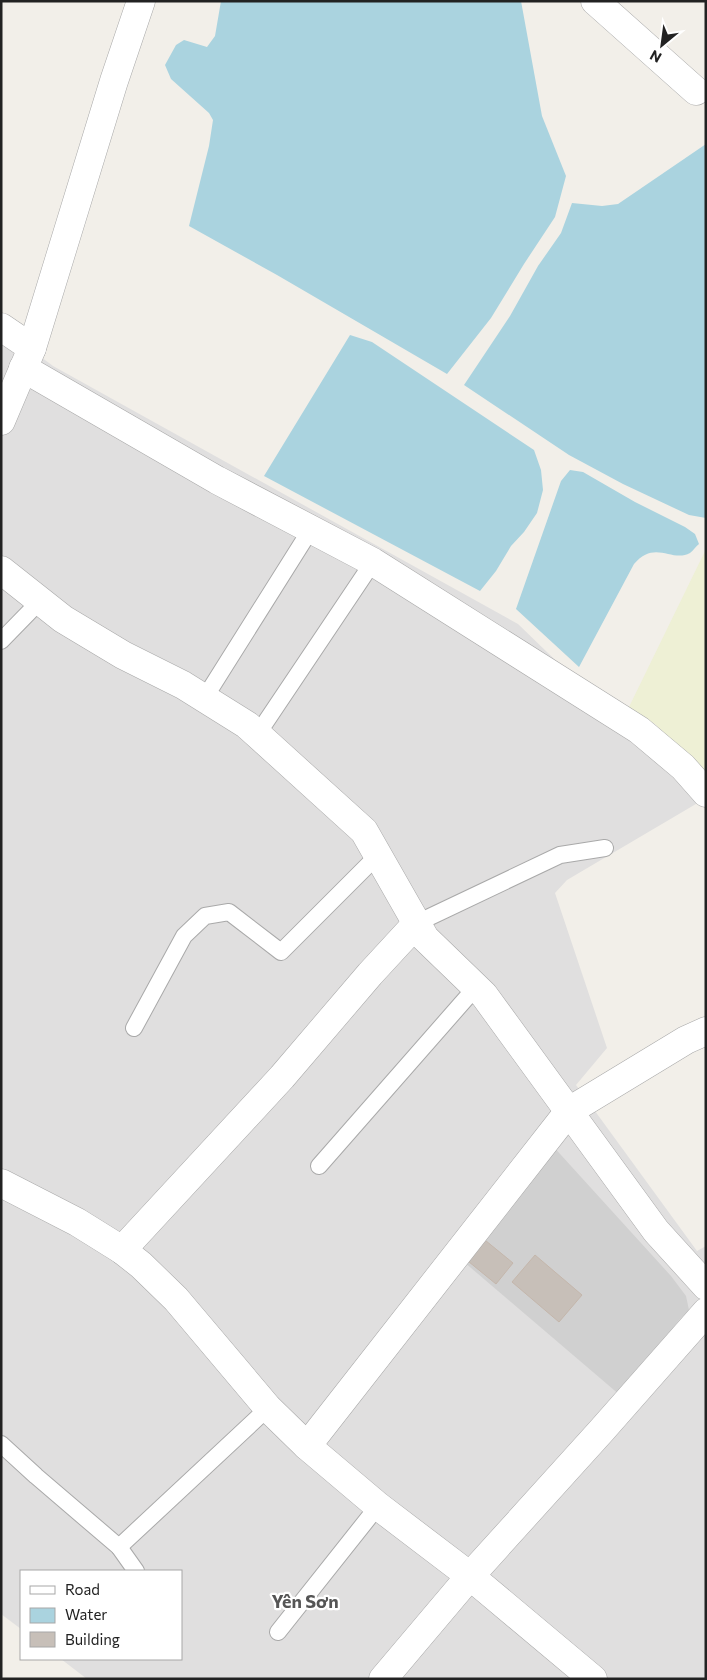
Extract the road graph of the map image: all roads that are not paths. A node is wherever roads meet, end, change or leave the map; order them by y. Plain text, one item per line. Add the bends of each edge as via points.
1 (141, 1) edge
2 (595, 1) edge
3 (696, 91) dead end
4 (1, 327) edge
5 (27, 358) junction
6 (1, 421) edge
7 (311, 529) junction
8 (373, 562) junction
9 (1, 570) edge
10 (40, 601) junction
11 (1, 641) edge
12 (204, 699) junction
13 (257, 735) junction
14 (706, 793) edge
15 (605, 848) dead end
16 (377, 856) junction
17 (416, 923) junction
18 (476, 987) junction
19 (134, 1028) dead end
20 (706, 1031) edge
21 (570, 1111) junction
22 (319, 1166) dead end
23 (1, 1183) edge
24 (122, 1250) junction
25 (706, 1286) edge
26 (704, 1318) edge
27 (268, 1408) junction
28 (1, 1444) edge
29 (307, 1446) junction
30 (378, 1506) junction
31 (119, 1547) junction
32 (135, 1570) edge
33 (470, 1576) junction
34 (278, 1632) dead end
35 (383, 1679) edge
36 (593, 1679) edge

1 - 5 street
2 - 3 street
4 - 5 street
5 - 6 street
5 - 7 street via 217,480
7 - 8 street
7 - 12 lane
8 - 13 lane
8 - 14 street via 639,730 682,767
9 - 10 street
10 - 11 lane
10 - 12 street via 72,624
12 - 13 street
13 - 16 street via 364,831
15 - 17 lane via 560,855
16 - 17 street
16 - 19 lane via 281,952 229,912 205,916 184,936
17 - 18 street via 425,938
17 - 24 street via 282,1078
18 - 21 street
18 - 22 lane
20 - 21 street
21 - 25 street via 656,1230
21 - 29 street
23 - 24 street via 77,1222
24 - 27 street via 176,1299
26 - 33 street
27 - 29 street
27 - 31 lane
28 - 31 lane
29 - 30 street
30 - 33 street
30 - 34 lane
31 - 32 lane
33 - 35 street
33 - 36 street

